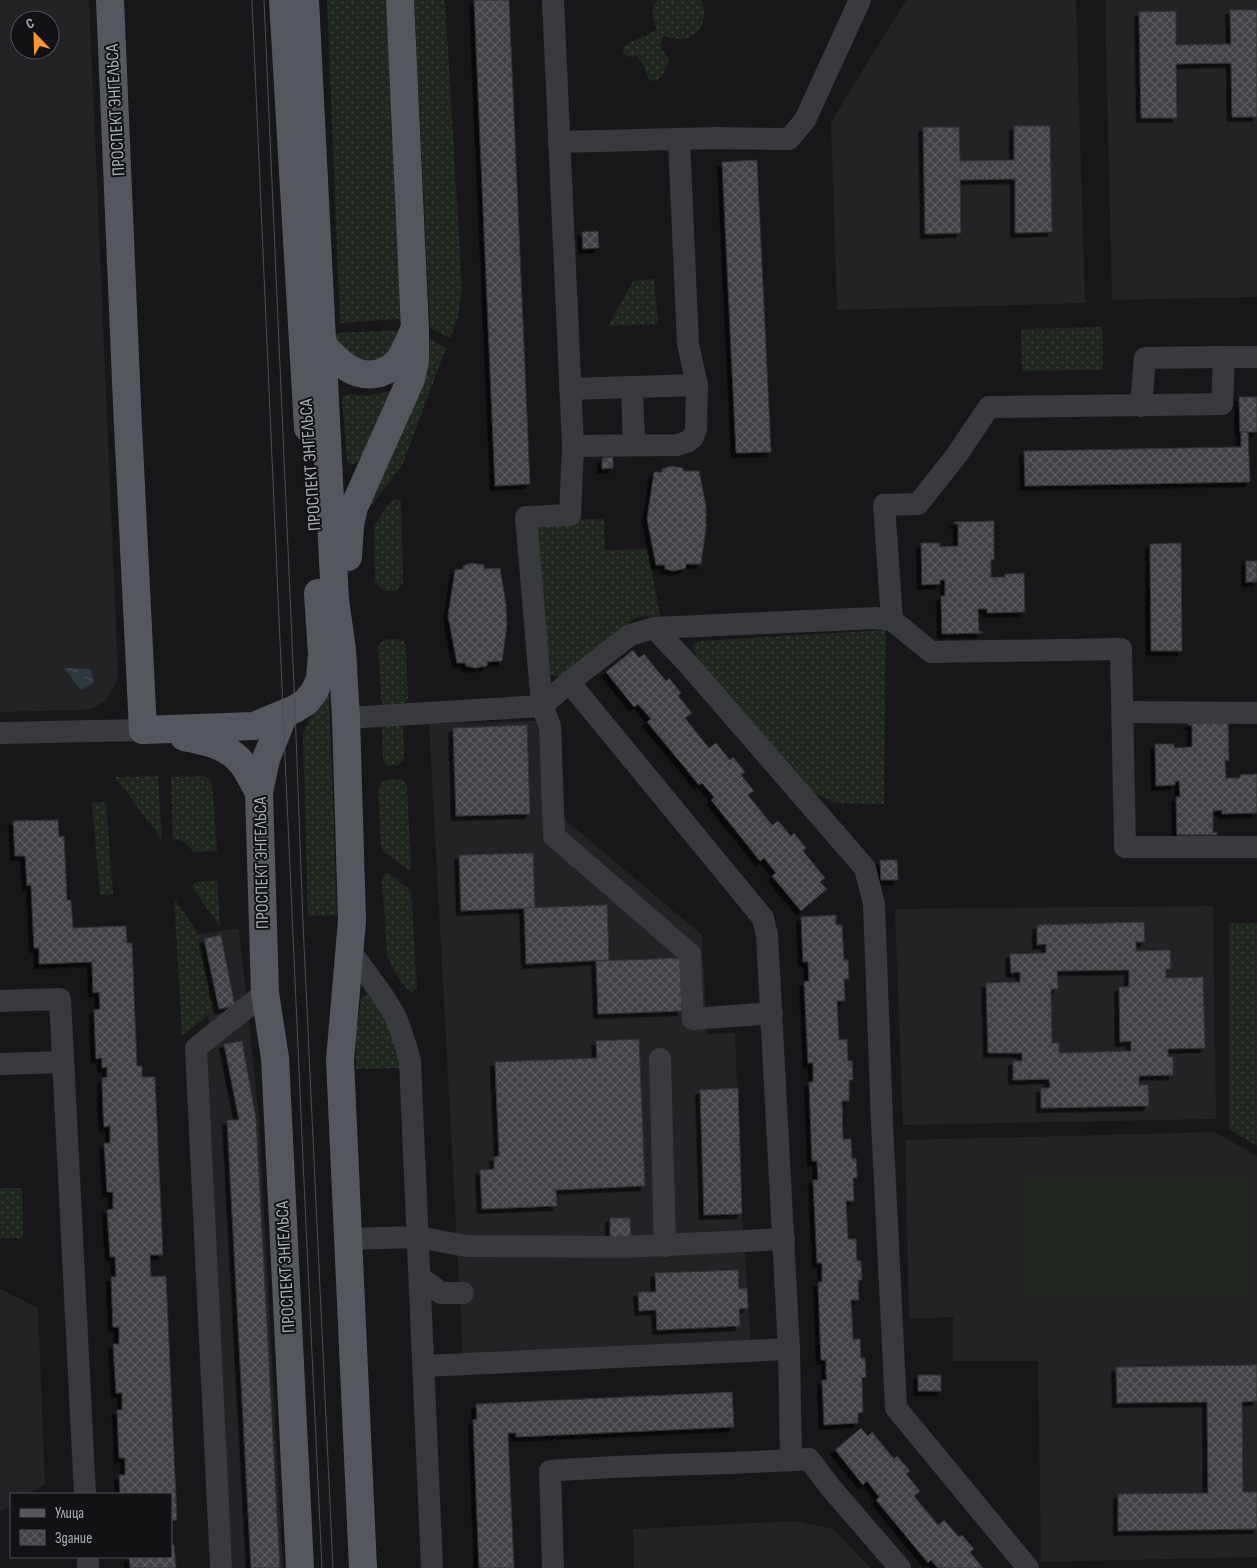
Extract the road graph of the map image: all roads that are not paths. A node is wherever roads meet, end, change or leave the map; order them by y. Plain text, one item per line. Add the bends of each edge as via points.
1 (110, 0) edge
2 (283, 0) edge
3 (305, 0) edge
4 (400, 0) edge
5 (553, 0) edge
6 (860, 0) edge
7 (679, 139) junction
8 (559, 142) junction
9 (415, 329) junction
10 (322, 344) junction
11 (1224, 357) junction
12 (1257, 357) edge
13 (697, 385) junction
14 (632, 386) junction
15 (570, 389) junction
16 (1141, 406) junction
17 (634, 445) junction
18 (573, 446) junction
19 (892, 620) junction
20 (654, 628) junction
21 (342, 650) junction
22 (569, 682) junction
23 (542, 706) junction
24 (1123, 712) junction
25 (1257, 713) edge
26 (284, 714) junction
27 (346, 718) junction
28 (143, 730) junction
29 (0, 733) edge
30 (258, 792) junction
31 (1257, 847) edge
32 (350, 951) junction
33 (265, 993) junction
34 (0, 1001) edge
35 (772, 1013) junction
36 (660, 1060) dead end
37 (63, 1062) junction
38 (0, 1064) edge
39 (418, 1237) junction
40 (348, 1239) junction
41 (784, 1239) junction
42 (665, 1246) junction
43 (420, 1277) junction
44 (464, 1293) dead end
45 (789, 1349) junction
46 (424, 1366) junction
47 (791, 1460) junction
48 (85, 1493) edge
49 (221, 1568) edge
50 (300, 1568) edge
51 (364, 1568) edge
52 (432, 1568) edge
53 (553, 1568) edge
54 (900, 1568) edge
55 (1028, 1568) edge

1 - 28 main road, ПРОСПЕКТ ЭНГЕЛЬСА
2 - 26 main road, ПРОСПЕКТ ЭНГЕЛЬСА via 322,654 320,679 314,692 306,702
3 - 10 main road, ПРОСПЕКТ ЭНГЕЛЬСА
4 - 9 main road, ПРОСПЕКТ ЭНГЕЛЬСА
5 - 8 street
6 - 7 street via 805,120 789,139
7 - 8 street
7 - 13 street via 688,344
8 - 15 street
9 - 10 main road, ПРОСПЕКТ ЭНГЕЛЬСА via 398,362 389,370 372,375 358,374 348,368
9 - 21 main road, ПРОСПЕКТ ЭНГЕЛЬСА via 415,361 411,378 354,507
10 - 21 main road, ПРОСПЕКТ ЭНГЕЛЬСА via 335,600
11 - 12 street
11 - 16 street via 1145,358
11 - 16 street via 1222,404
13 - 14 street
13 - 17 street via 693,437 677,445
14 - 15 street
14 - 17 street
15 - 18 street
16 - 19 street via 989,407 918,504 884,505
17 - 18 street
18 - 23 street via 570,515 526,517
19 - 20 street via 876,618
19 - 24 street via 931,652 1121,649
20 - 22 street via 630,635
20 - 55 street via 865,868 874,904 896,1408
21 - 27 main road, ПРОСПЕКТ ЭНГЕЛЬСА
22 - 23 street
22 - 35 street via 764,918
23 - 27 street
23 - 35 street via 550,726 554,836 690,954 693,1019
24 - 25 street
24 - 31 street via 1125,847
26 - 28 main road via 254,726
26 - 30 main road, ПРОСПЕКТ ЭНГЕЛЬСА via 266,759
27 - 32 main road, ПРОСПЕКТ ЭНГЕЛЬСА
28 - 29 street
28 - 30 main road via 204,740 226,749 242,762
30 - 33 main road, ПРОСПЕКТ ЭНГЕЛЬСА
32 - 39 street via 395,1017 410,1061
32 - 40 main road, ПРОСПЕКТ ЭНГЕЛЬСА via 340,1060
33 - 49 street via 196,1048
33 - 50 main road, ПРОСПЕКТ ЭНГЕЛЬСА via 275,1058
34 - 37 street via 60,998
35 - 41 street
36 - 42 street
37 - 38 street
37 - 48 street
39 - 40 street
39 - 42 street via 466,1246
39 - 43 street
40 - 51 main road, ПРОСПЕКТ ЭНГЕЛЬСА
41 - 42 street
41 - 45 street
43 - 44 street via 441,1293
43 - 46 street
45 - 46 street
45 - 47 street
46 - 52 street
47 - 53 street via 550,1471
47 - 54 street via 809,1459

